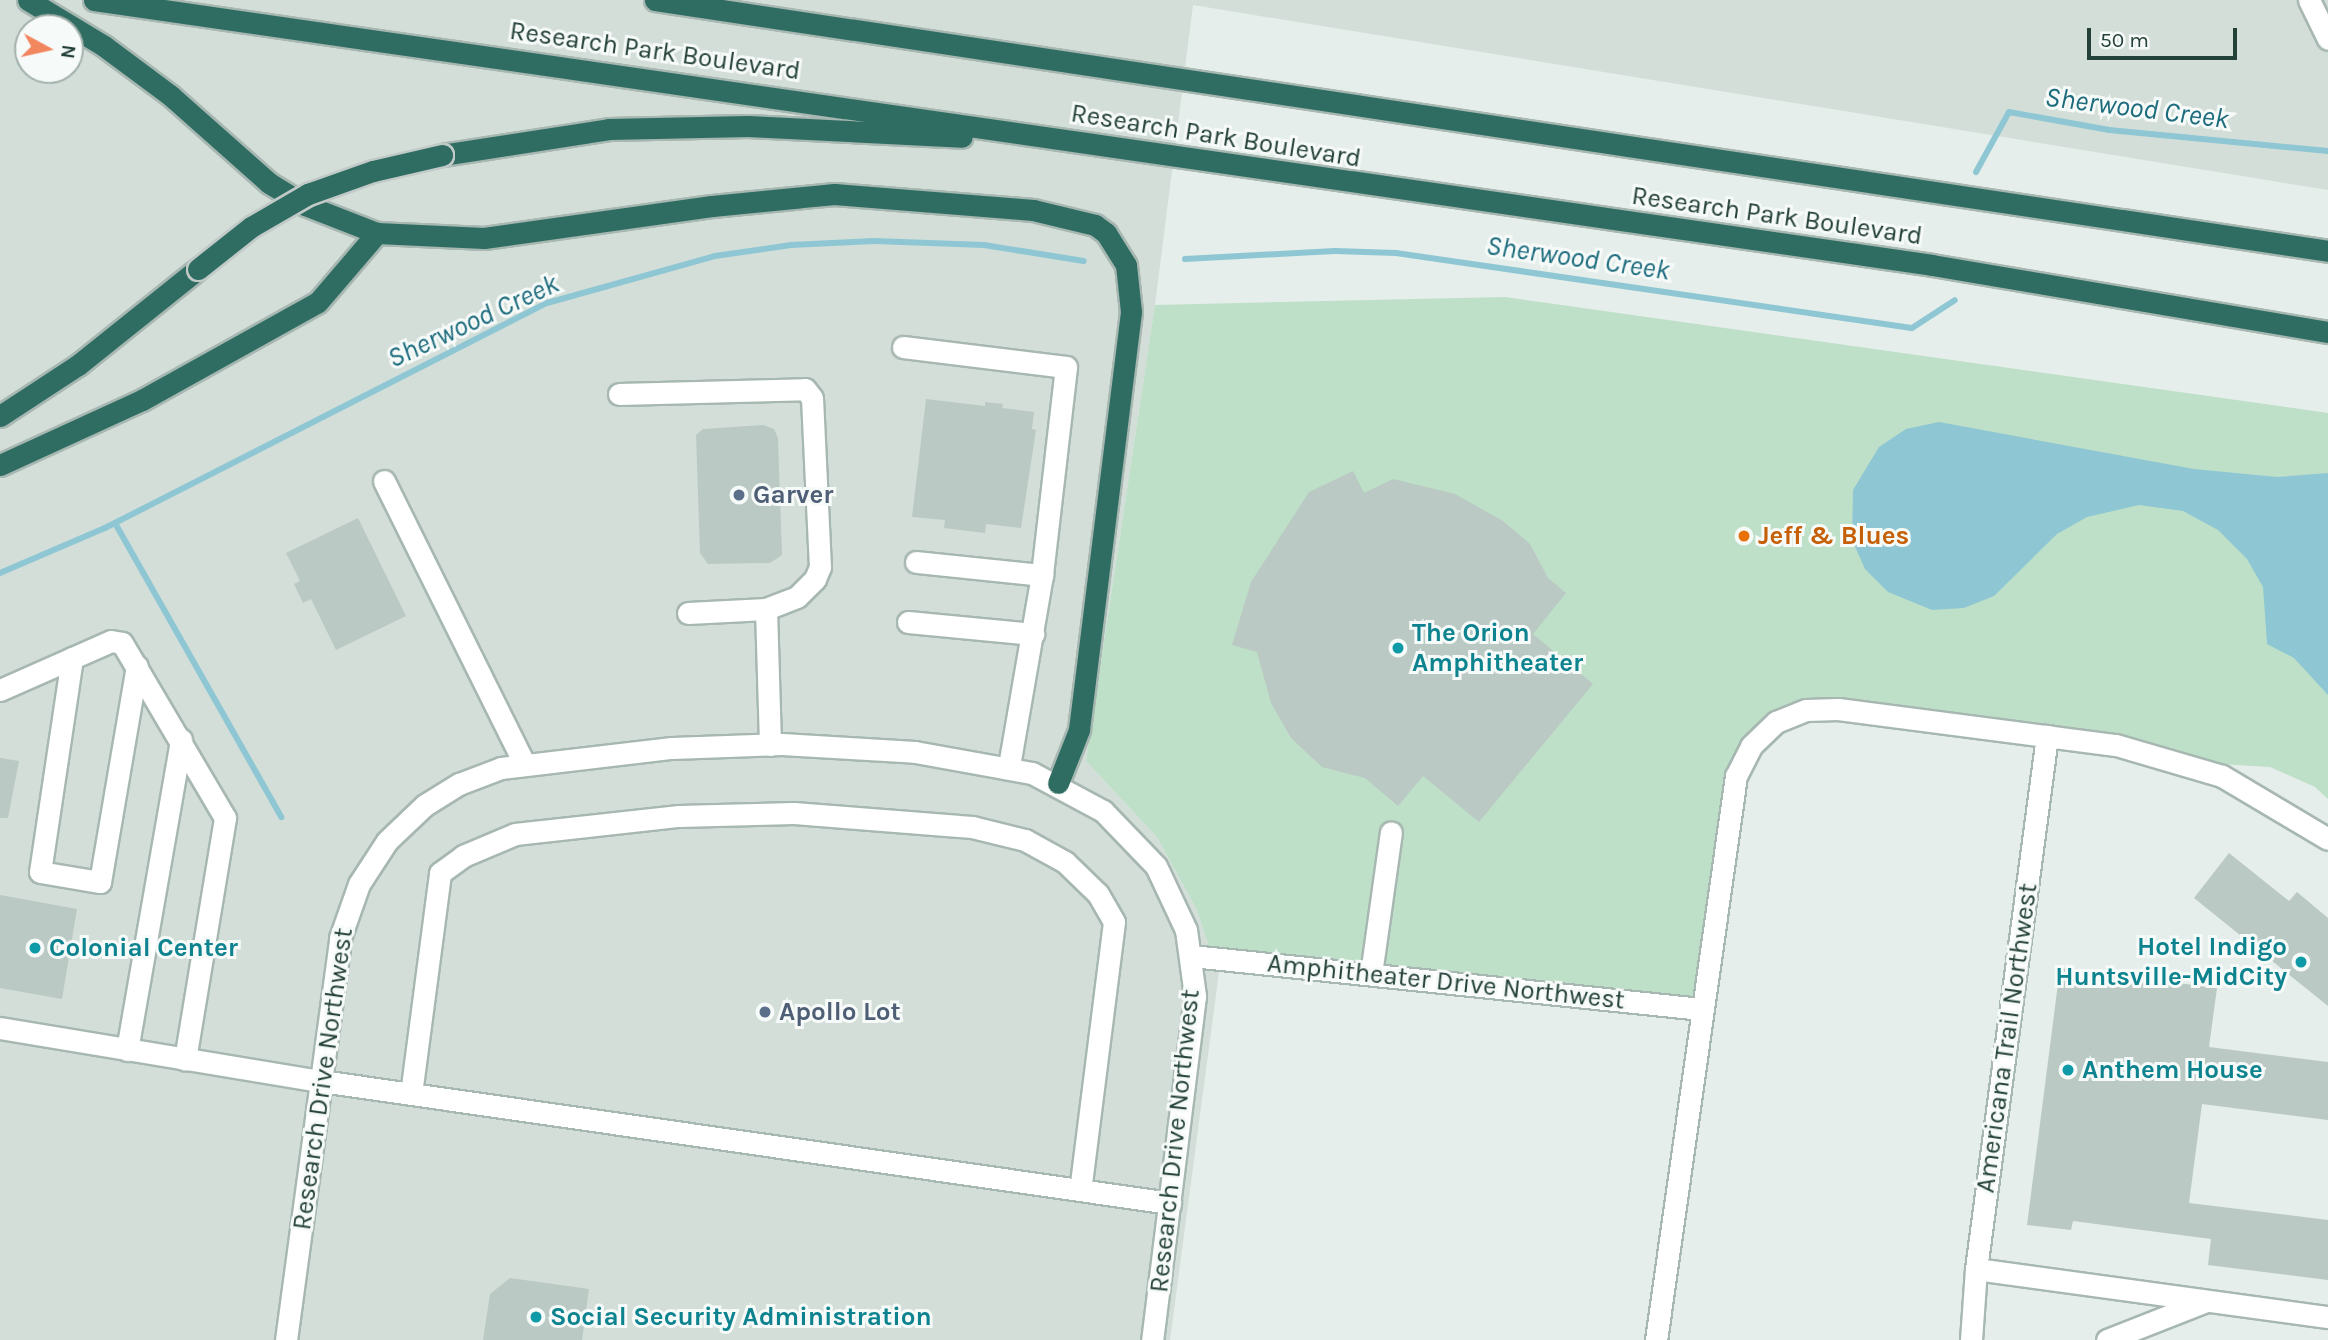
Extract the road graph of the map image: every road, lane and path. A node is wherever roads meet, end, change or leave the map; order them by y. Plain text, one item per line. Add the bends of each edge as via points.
1 (28, 0) edge
2 (94, 0) edge
3 (655, 0) edge
4 (699, 0) edge
5 (2309, 0) edge
6 (758, 15) junction
7 (2328, 39) edge
8 (1070, 142) junction
9 (377, 233) junction
10 (2328, 251) edge
11 (2328, 332) edge
12 (903, 347) dead end
13 (619, 394) dead end
14 (0, 416) edge
15 (0, 465) edge
16 (384, 481) dead end
17 (916, 562) dead end
18 (1042, 575) junction
19 (766, 609) junction
20 (688, 612) dead end
21 (908, 622) dead end
22 (1033, 634) junction
23 (72, 658) junction
24 (137, 666) junction
25 (0, 690) edge
26 (2047, 736) junction
27 (181, 740) junction
28 (770, 745) junction
29 (524, 763) junction
30 (1009, 766) junction
31 (1058, 783) junction
32 (1391, 832) dead end
33 (2328, 839) edge
34 (1192, 956) junction
35 (1371, 974) junction
36 (1701, 1009) junction
37 (0, 1028) edge
38 (127, 1050) junction
39 (185, 1060) junction
40 (321, 1081) junction
41 (411, 1094) junction
42 (1080, 1190) junction
43 (1170, 1203) junction
44 (1976, 1269) junction
45 (2207, 1301) junction
46 (2328, 1317) edge
47 (286, 1340) edge
48 (1152, 1340) edge
49 (1656, 1340) edge
50 (1971, 1340) edge
51 (2107, 1340) edge

1 - 9 highway via 104,46 171,96 269,183 304,205
2 - 8 highway, Research Park Boulevard
3 - 6 highway, Research Park Boulevard
4 - 6 highway
5 - 7 street
6 - 10 highway, Research Park Boulevard
8 - 11 highway, Research Park Boulevard via 1932,265
8 - 14 highway, bridge via 748,126 608,129 442,155 373,171 308,194 251,227 78,365
9 - 15 highway via 318,302 142,400
9 - 31 highway via 484,238 834,194 1033,210 1095,225 1106,233 1126,265 1131,312 1079,730
12 - 18 street via 1066,367
13 - 19 street via 805,389 812,398 820,567 816,579 797,597
16 - 29 street
17 - 18 street
18 - 22 street
19 - 20 street
19 - 28 street
21 - 22 street
22 - 30 street
23 - 24 street via 111,641 122,643
23 - 24 street via 40,872 100,882
23 - 25 street
24 - 27 street
26 - 33 street via 2116,745 2210,771 2254,791
26 - 36 street via 1839,709 1806,710 1776,722 1751,746 1736,776
26 - 44 street, Americana Trail Northwest
27 - 38 street
27 - 39 street via 225,818
28 - 29 street, Research Drive Northwest via 672,748
28 - 30 street, Research Drive Northwest via 888,750
29 - 40 street, Research Drive Northwest via 481,775 425,805 387,841 372,863 351,900 340,938
30 - 31 street, Research Drive Northwest
31 - 34 street, Research Drive Northwest via 1103,811 1156,866 1181,914
32 - 35 street
34 - 35 street, Amphitheater Drive Northwest
34 - 43 street, Research Drive Northwest via 1193,1030
35 - 36 street, Amphitheater Drive Northwest
36 - 49 street
37 - 38 street
38 - 39 street
39 - 40 street
40 - 41 street
40 - 47 street, Research Drive Northwest
41 - 42 street
41 - 42 street via 440,873 463,856 515,834 679,816 794,813 972,827 1025,840 1065,862 1098,894 1114,922
42 - 43 street
43 - 48 street, Research Drive Northwest
44 - 45 street
44 - 50 street, Americana Trail Northwest
45 - 46 street
45 - 51 street

